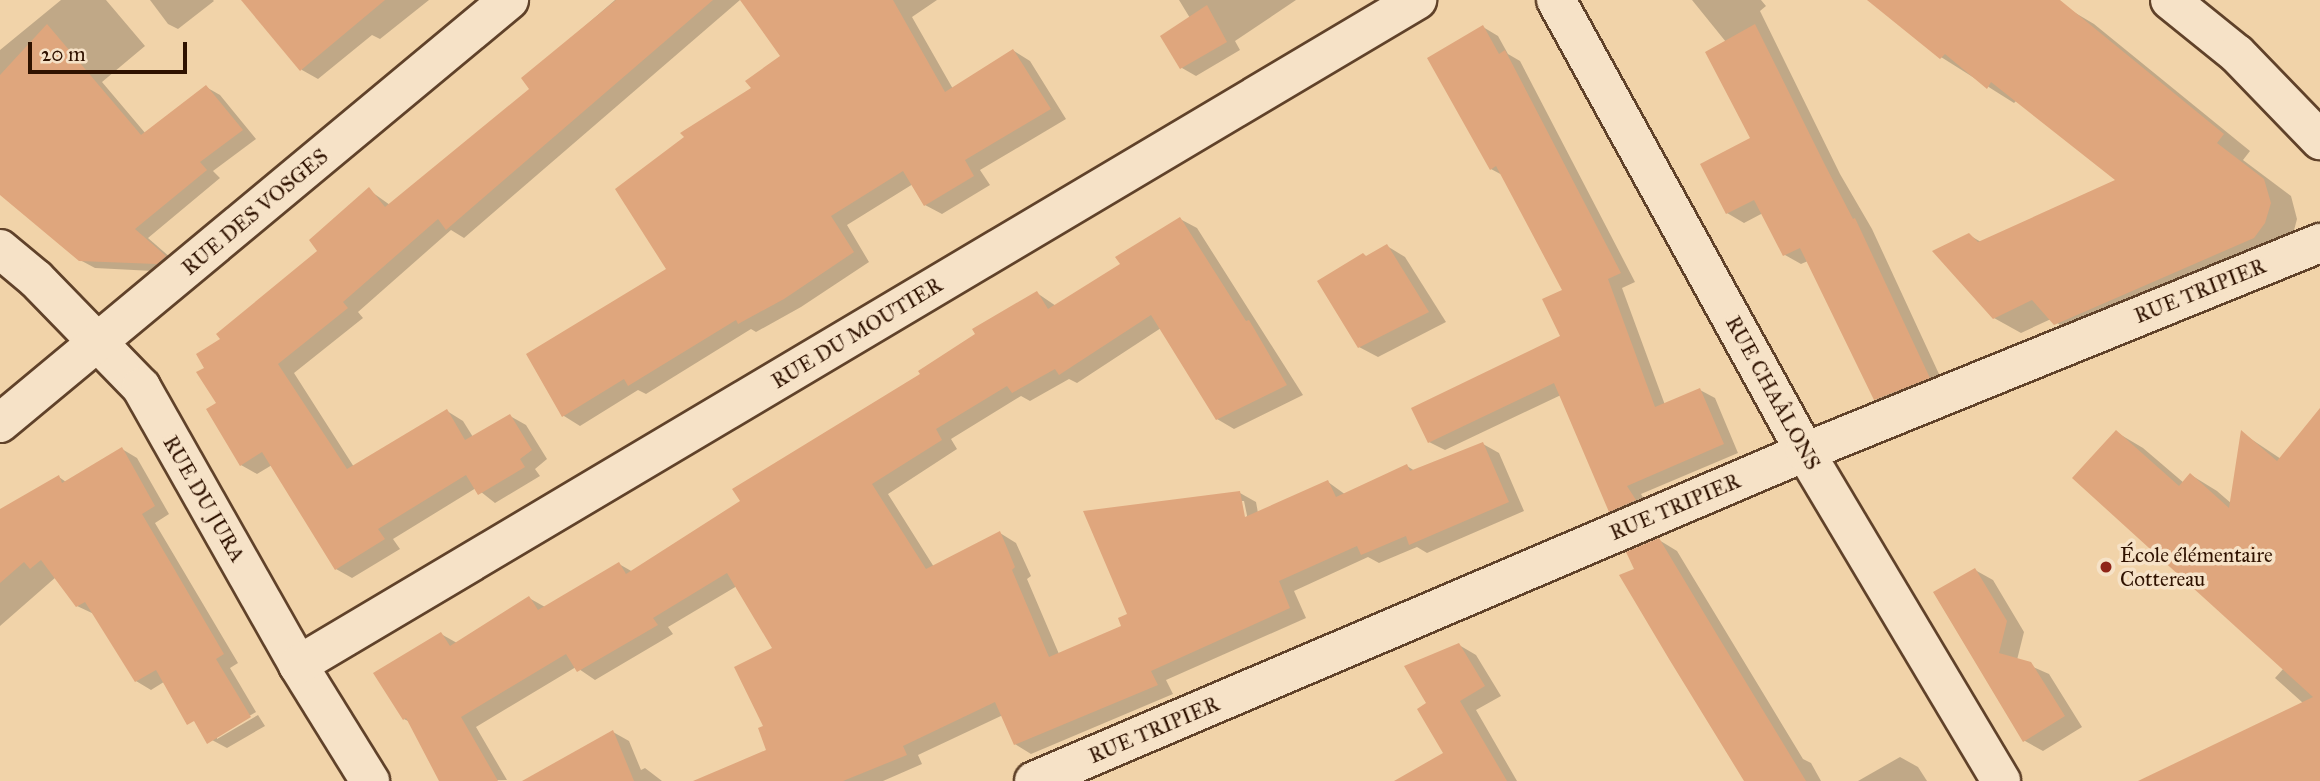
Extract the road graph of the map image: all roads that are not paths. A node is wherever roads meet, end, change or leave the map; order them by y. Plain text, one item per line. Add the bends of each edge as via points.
1 (509, 0) edge
2 (1417, 0) edge
3 (1556, 0) edge
4 (2170, 0) edge
5 (2238, 54) junction
6 (2320, 104) edge
7 (2320, 140) edge
8 (2320, 243) edge
9 (0, 249) edge
10 (98, 342) junction
11 (0, 423) edge
12 (1805, 452) junction
13 (298, 665) junction
14 (370, 781) edge
15 (1034, 781) edge
16 (2001, 781) edge

1 - 10 street, RUE DES VOSGES
2 - 13 street, RUE DU MOUTIER
3 - 12 street, RUE CHAÂLONS
4 - 5 street
5 - 6 street
5 - 7 street
8 - 12 street, RUE TRIPIER
9 - 10 street, RUE DU JURA
10 - 11 street, RUE DES VOSGES
10 - 13 street, RUE DU JURA via 141,387
12 - 15 street, RUE TRIPIER
12 - 16 street, RUE CHAÂLONS
13 - 14 street, RUE DU JURA

